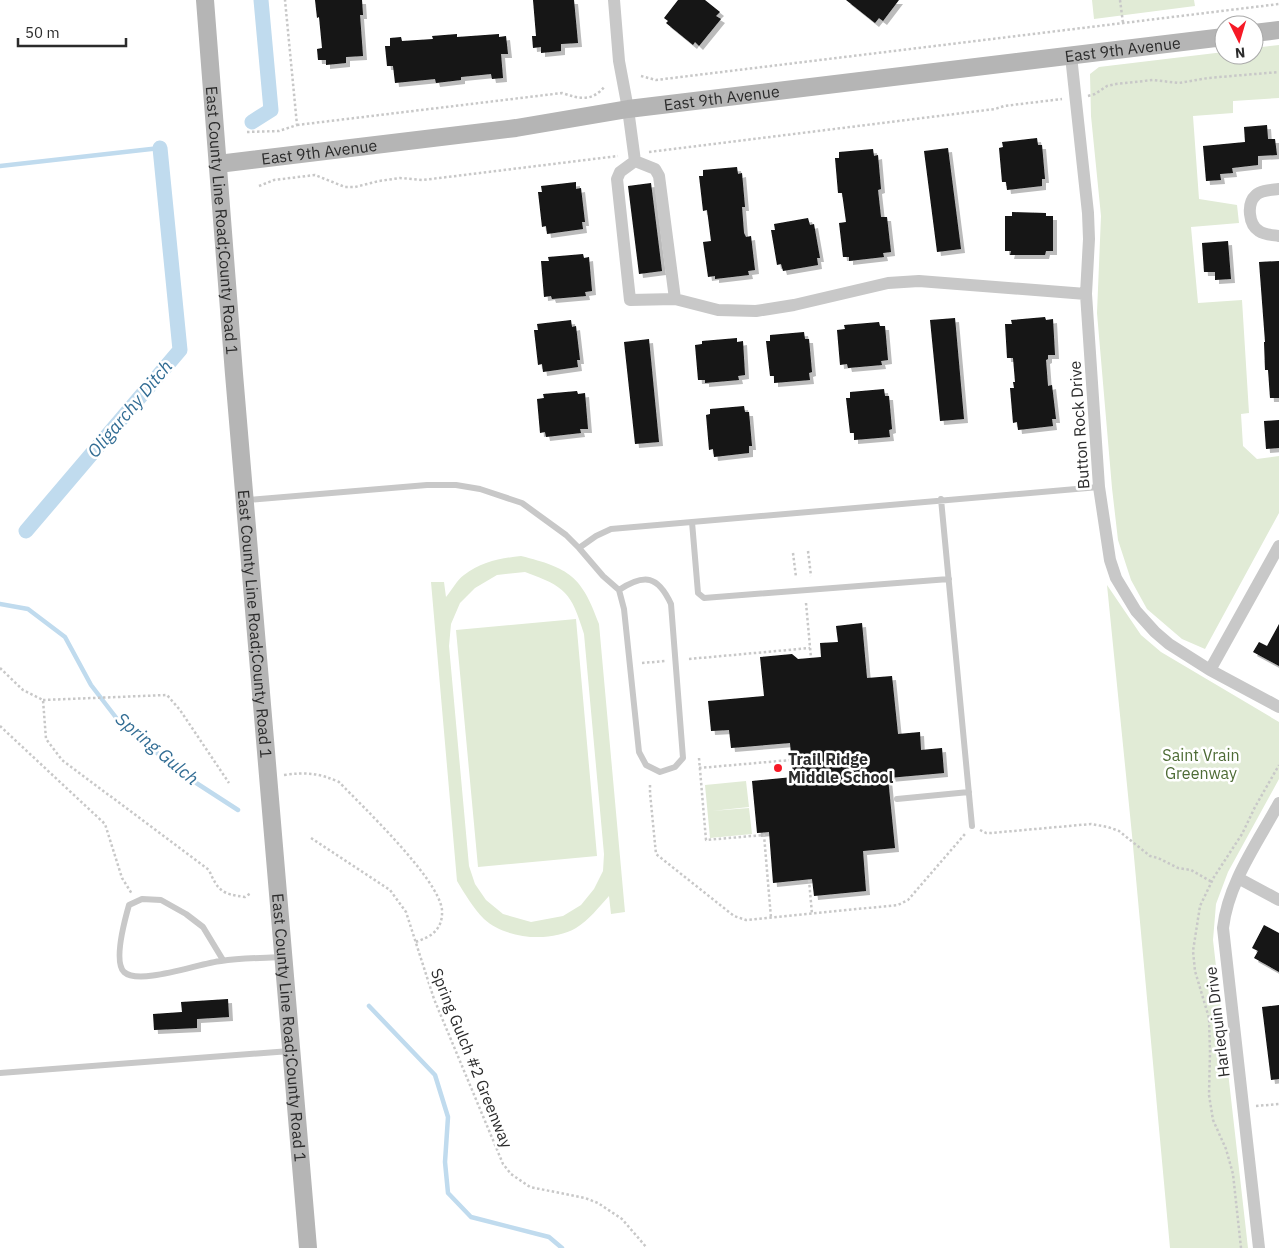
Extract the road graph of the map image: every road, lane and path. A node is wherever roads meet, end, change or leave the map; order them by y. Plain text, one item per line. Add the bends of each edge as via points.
1 (205, 0) edge
2 (285, 0) edge
3 (614, 0) edge
4 (1120, 0) edge
5 (1279, 4) edge
6 (1123, 23) junction
7 (1279, 30) edge
8 (1264, 32) edge
9 (1214, 38) edge
10 (1071, 56) junction
11 (1279, 72) edge
12 (641, 76) dead end
13 (605, 86) dead end
14 (1088, 96) dead end
15 (1062, 99) dead end
16 (628, 109) junction
17 (297, 124) junction
18 (246, 132) dead end
19 (635, 156) junction
20 (218, 164) junction
21 (259, 186) dead end
22 (1279, 189) edge
23 (1279, 236) edge
24 (1086, 294) junction
25 (675, 299) junction
26 (1099, 487) junction
27 (245, 500) junction
28 (942, 500) junction
29 (692, 522) junction
30 (1279, 546) edge
31 (579, 548) junction
32 (808, 551) dead end
33 (793, 553) dead end
34 (811, 576) dead end
35 (796, 577) dead end
36 (949, 578) junction
37 (619, 590) junction
38 (806, 603) dead end
39 (810, 648) junction
40 (811, 658) dead end
41 (689, 659) dead end
42 (665, 661) dead end
43 (642, 663) dead end
44 (0, 668) edge
45 (1210, 670) junction
46 (42, 700) junction
47 (1279, 707) edge
48 (0, 726) edge
49 (698, 758) dead end
50 (791, 760) dead end
51 (700, 768) junction
52 (268, 778) junction
53 (229, 783) dead end
54 (650, 785) dead end
55 (969, 792) junction
56 (897, 799) dead end
57 (1279, 803) edge
58 (972, 826) junction
59 (311, 838) dead end
60 (1238, 878) junction
61 (808, 880) dead end
62 (1212, 882) dead end
63 (251, 892) dead end
64 (1279, 900) edge
65 (137, 902) junction
66 (812, 914) junction
67 (772, 918) junction
68 (415, 942) junction
69 (283, 957) junction
70 (223, 960) junction
71 (291, 1051) junction
72 (0, 1073) edge
73 (1279, 1104) edge
74 (1243, 1108) junction
75 (308, 1248) edge
76 (647, 1248) edge
77 (1259, 1248) edge

1 - 20 main road, East County Line Road;County Road 1
2 - 17 path
3 - 16 street via 619,61
4 - 6 path
5 - 6 path
6 - 12 path via 656,80
7 - 8 main road
9 - 10 main road, East 9th Avenue
10 - 16 main road, East 9th Avenue
10 - 24 street, Button Rock Drive via 1088,213
11 - 14 path via 1179,83 1153,80 1116,84
13 - 17 path via 599,93 581,98 562,93
15 - 19 path
16 - 19 street
16 - 20 main road, East 9th Avenue via 516,128
17 - 18 path via 279,131
19 - 21 path via 423,180 400,178 350,188 315,175 274,180
19 - 25 street via 660,176
19 - 25 street via 617,179 630,300
20 - 27 main road, East County Line Road;County Road 1
22 - 23 street via 1256,195 1250,211 1257,230
24 - 25 street via 919,281 888,283 756,311 718,310
24 - 26 street, Button Rock Drive
26 - 28 lane
26 - 45 street, Button Rock Drive via 1110,560 1127,598 1162,638
27 - 31 lane via 427,484 456,485 522,503
27 - 52 main road, East County Line Road;County Road 1
28 - 29 lane
28 - 36 lane
29 - 31 lane via 611,529
29 - 36 lane via 698,592 704,598
30 - 45 street
31 - 37 lane
32 - 34 path
33 - 35 path
36 - 55 lane
37 - 37 lane via 624,609 639,752 646,765 660,772 675,767 683,758 671,604 658,583 632,582
38 - 39 path
39 - 40 path
39 - 41 path
42 - 43 path
44 - 46 path via 23,690
45 - 47 street, Button Rock Drive
46 - 53 path via 166,695 180,710
46 - 63 path via 46,739 62,760 209,870 216,888 229,895 245,897
48 - 65 path via 105,824 122,878
49 - 51 path
50 - 51 path
51 - 67 path via 706,840 764,835
52 - 68 path via 304,773 323,775 339,782 412,859 437,896 442,910 435,932
52 - 69 main road, East County Line Road;County Road 1
54 - 67 path via 656,854 734,916 746,920
55 - 56 lane
55 - 58 lane
57 - 60 street, Harlequin Drive
58 - 62 path via 986,833 1091,824 1120,831 1150,856 1191,870
58 - 66 path via 908,900 898,905
59 - 68 path, Spring Gulch #2 Greenway via 390,890 406,912
60 - 64 street
60 - 74 street, Harlequin Drive via 1223,928
61 - 66 path
65 - 70 lane via 142,899 161,900 186,914 203,927
65 - 70 lane via 129,905 124,920 119,965 125,973 153,976
66 - 67 path
68 - 76 path, Spring Gulch #2 Greenway via 434,999 503,1164 530,1187 598,1203 622,1219
69 - 70 lane
69 - 71 main road, East County Line Road;County Road 1
71 - 72 lane
71 - 75 main road, East County Line Road;County Road 1
73 - 74 path
74 - 77 street, Harlequin Drive

